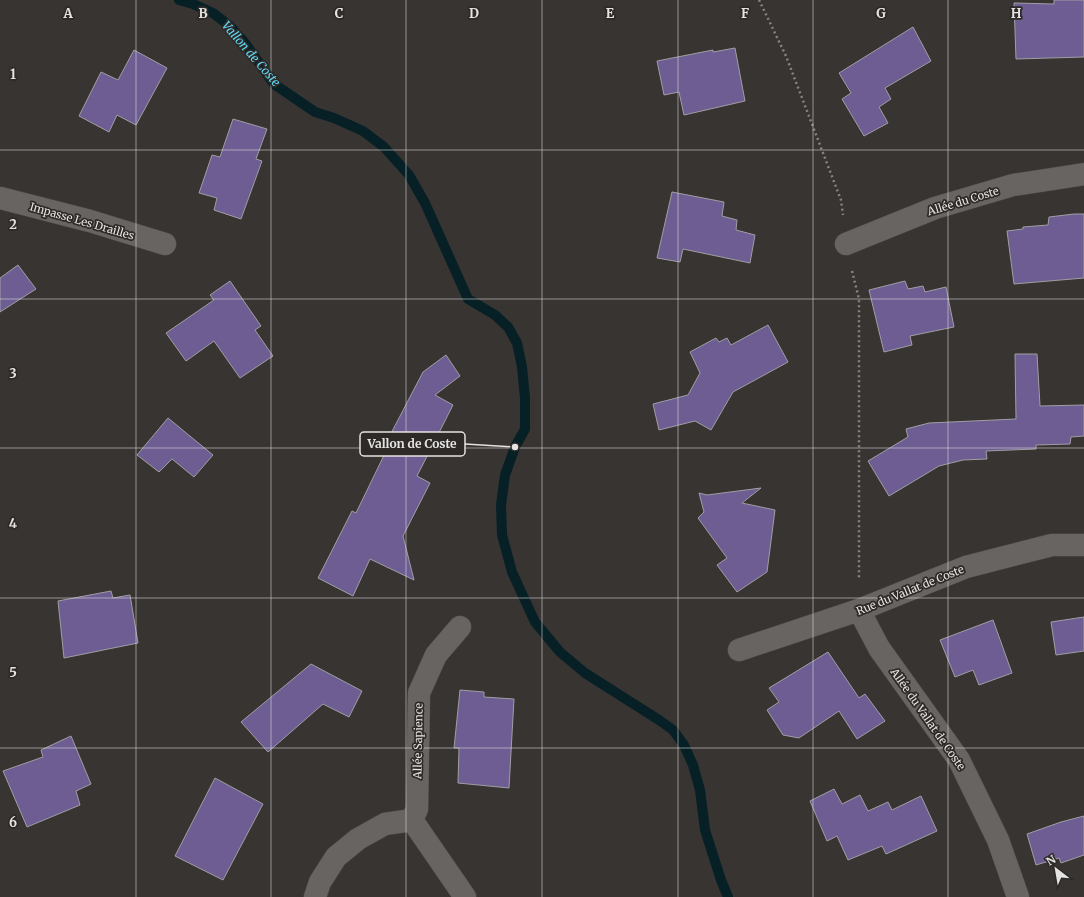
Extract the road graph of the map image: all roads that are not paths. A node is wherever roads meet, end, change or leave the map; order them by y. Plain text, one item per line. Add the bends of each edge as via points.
1 (1084, 174) edge
2 (0, 198) edge
3 (165, 244) dead end
4 (846, 244) road end
5 (1084, 545) edge
6 (859, 610) junction
7 (460, 627) dead end
8 (739, 650) dead end
9 (412, 820) junction
10 (315, 897) edge
11 (465, 897) edge
12 (1018, 897) edge

1 - 4 street, Allée du Coste via 1013,185 935,208
2 - 3 street, Impasse Les Drailles via 90,221
5 - 6 street, Rue du Vallat de Coste via 1052,546 966,567
6 - 8 street, Rue du Vallat de Coste
6 - 12 street, Allée du Vallat de Coste via 879,648 959,760 998,840
7 - 9 street, Allée Sapience via 436,655 419,693 417,809
9 - 10 street via 385,824 358,838 336,857 320,882
9 - 11 street

